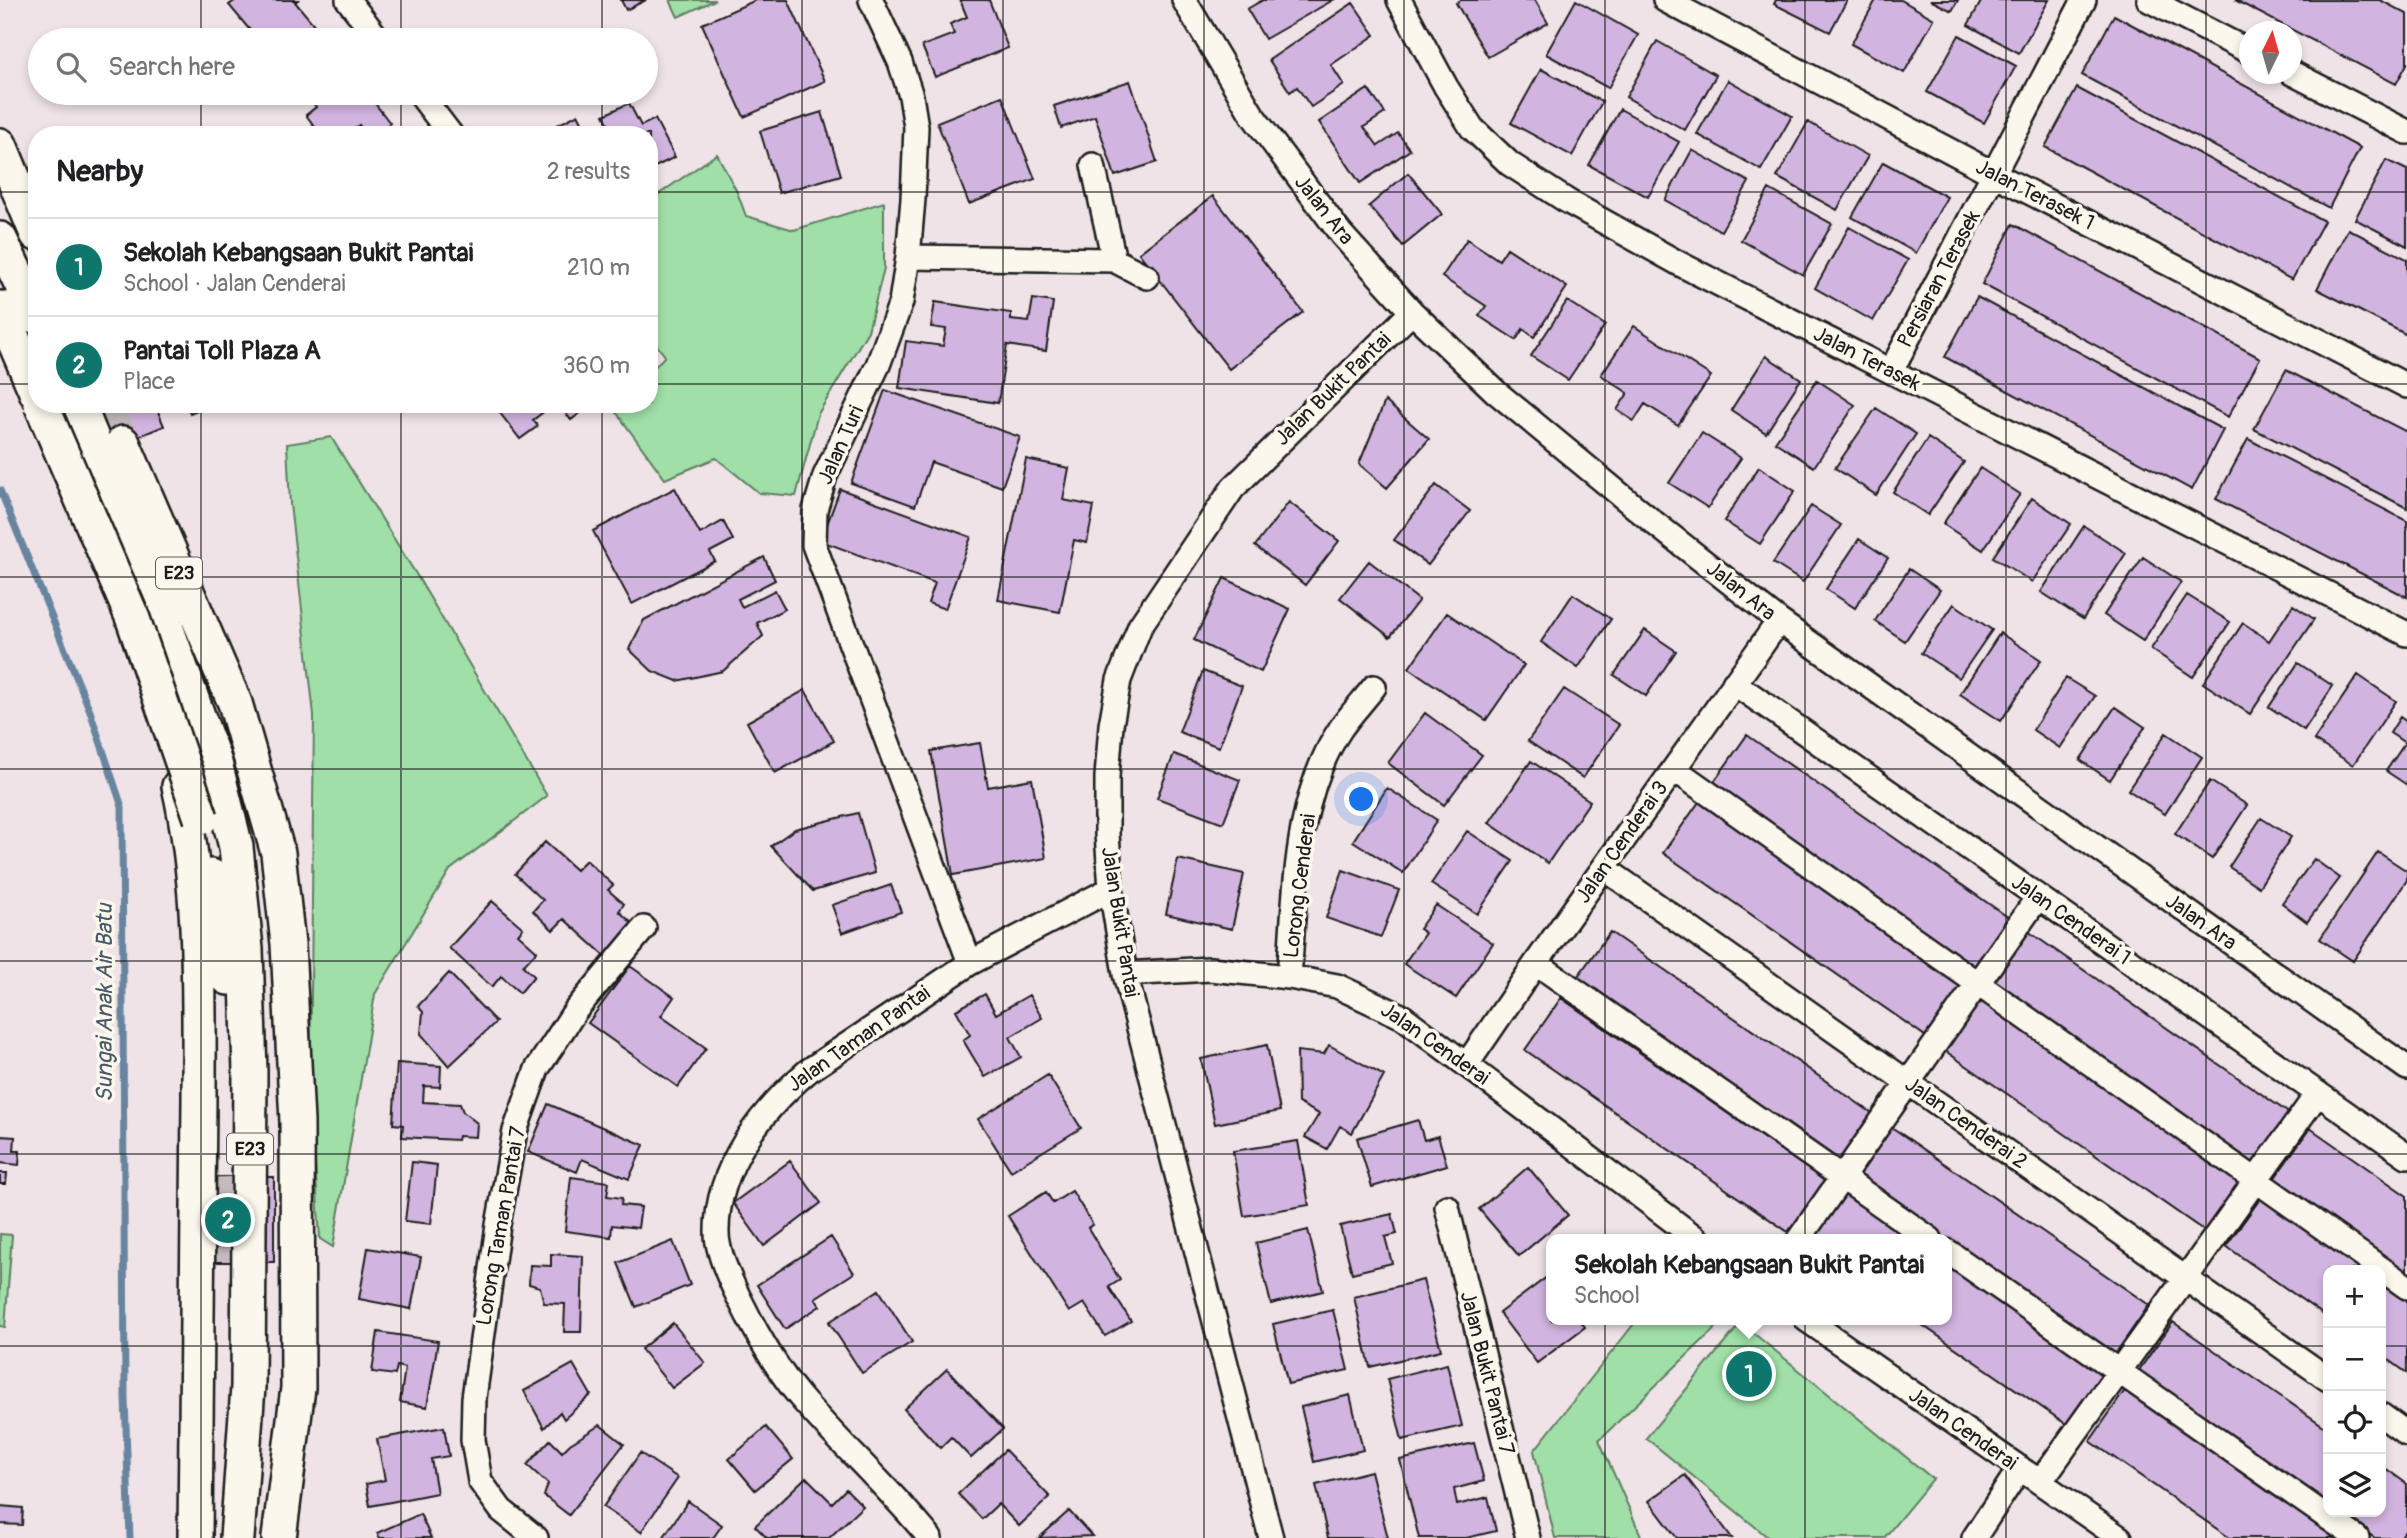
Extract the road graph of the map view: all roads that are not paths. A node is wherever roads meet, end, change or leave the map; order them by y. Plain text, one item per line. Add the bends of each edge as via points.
1 (871, 0) edge
2 (1184, 0) edge
3 (1399, 0) edge
4 (1665, 0) edge
5 (2084, 0) edge
6 (2149, 0) edge
7 (358, 3) edge
8 (372, 28) edge
9 (2239, 46) edge
10 (2302, 79) edge
11 (428, 105) edge
12 (444, 126) edge
13 (2407, 132) edge
14 (0, 145) edge
15 (1093, 165) dead end
16 (1994, 174) junction
17 (28, 212) edge
18 (0, 239) edge
19 (908, 257) junction
20 (1114, 260) junction
21 (1147, 277) dead end
22 (0, 297) edge
23 (28, 298) edge
24 (0, 308) edge
25 (1412, 312) junction
26 (28, 350) edge
27 (1891, 371) junction
28 (28, 373) edge
29 (2407, 386) edge
30 (45, 413) edge
31 (59, 413) edge
32 (82, 413) edge
33 (123, 443) tunnel mouth
34 (1779, 621) junction
35 (2406, 631) edge
36 (1734, 683) junction
37 (1374, 687) dead end
38 (1674, 769) junction
39 (1604, 868) junction
40 (1111, 889) junction
41 (2038, 897) junction
42 (644, 928) dead end
43 (970, 963) junction
44 (1536, 963) junction
45 (1125, 974) junction
46 (1289, 978) junction
47 (1978, 984) junction
48 (1467, 1064) junction
49 (2407, 1068) edge
50 (1909, 1083) junction
51 (2318, 1093) junction
52 (2407, 1156) edge
53 (227, 1177) tunnel mouth
54 (1842, 1178) junction
55 (2256, 1180) junction
56 (1447, 1207) dead end
57 (1690, 1234) edge
58 (1803, 1234) edge
59 (1923, 1234) edge
60 (1952, 1255) edge
61 (229, 1262) tunnel mouth
62 (2185, 1278) junction
63 (2407, 1287) edge
64 (1814, 1325) edge
65 (2118, 1371) junction
66 (2323, 1375) edge
67 (2386, 1419) edge
68 (2407, 1434) edge
69 (2020, 1468) junction
70 (2040, 1482) junction
71 (195, 1538) edge
72 (224, 1538) edge
73 (237, 1538) edge
74 (279, 1538) edge
75 (536, 1538) edge
76 (930, 1538) edge
77 (1271, 1538) edge
78 (1528, 1538) edge
79 (1974, 1538) edge
80 (2120, 1538) edge
81 (2357, 1538) edge

1 - 19 street, Jalan Turi via 900,62 916,127
2 - 25 street, Jalan Ara via 1253,117 1341,234
3 - 27 street, Jalan Terasek via 1472,128 1510,164 1680,264
4 - 16 street, Jalan Terasek 1
5 - 16 street, Persiaran Terasek
6 - 9 street
7 - 8 street
10 - 13 street
11 - 12 street
14 - 17 highway
15 - 20 street
16 - 27 street, Persiaran Terasek
16 - 29 street, Jalan Terasek 1
18 - 23 highway
19 - 20 street
19 - 43 street, Jalan Turi via 901,302 878,365 825,476 815,510 814,544
20 - 21 street
22 - 26 highway
24 - 28 highway
25 - 34 street, Jalan Ara via 1507,401
25 - 40 street, Jalan Bukit Pantai via 1233,488 1140,626 1119,680 1111,725 1107,811
27 - 35 street, Jalan Terasek
30 - 53 highway, E23, bridge via 133,619 201,818 228,976
31 - 71 highway, E23 via 137,615 189,831 199,971
32 - 73 highway, E23 via 145,568 215,763 236,846 246,948 250,1072 248,1387
33 - 74 highway, E23 via 235,703 278,853 288,944 297,1122 298,1388
34 - 36 street, Jalan Cenderai 3
34 - 49 street, Jalan Ara
36 - 38 street, Jalan Cenderai 3
36 - 41 street, Jalan Cenderai 1
37 - 46 street, Lorong Cenderai via 1340,729 1315,779 1301,845
38 - 39 street, Jalan Cenderai 3
38 - 47 street
39 - 44 street, Jalan Cenderai 3
39 - 50 street, Jalan Cenderai 2
40 - 43 street, Jalan Taman Pantai
40 - 45 street, Jalan Bukit Pantai
41 - 47 street
41 - 51 street, Jalan Cenderai 1
42 - 75 street, Lorong Taman Pantai 7 via 575,1011 537,1069 514,1131 474,1398 473,1440 480,1481 501,1510
43 - 76 street, Jalan Taman Pantai via 789,1086 761,1118 737,1157 723,1187 718,1213 717,1236 730,1279 759,1339 799,1395
44 - 48 street, Jalan Cenderai 3
44 - 54 street
45 - 46 street, Jalan Cenderai via 1210,969
45 - 77 street, Jalan Bukit Pantai
46 - 48 street, Jalan Cenderai via 1337,986 1376,1003
47 - 50 street
47 - 55 street
48 - 57 street, Jalan Cenderai
50 - 54 street
50 - 62 street, Jalan Cenderai 2
51 - 52 street, Jalan Cenderai 1
51 - 55 street
54 - 58 street
54 - 59 street
55 - 62 street
55 - 63 street
56 - 78 street, Jalan Bukit Pantai 7
60 - 65 street
61 - 72 highway
62 - 65 street
62 - 66 street, Jalan Cenderai 2
64 - 69 street, Jalan Cenderai
65 - 70 street
65 - 81 street
67 - 68 street
69 - 70 street, Jalan Cenderai
69 - 79 street
70 - 80 street, Jalan Cenderai

